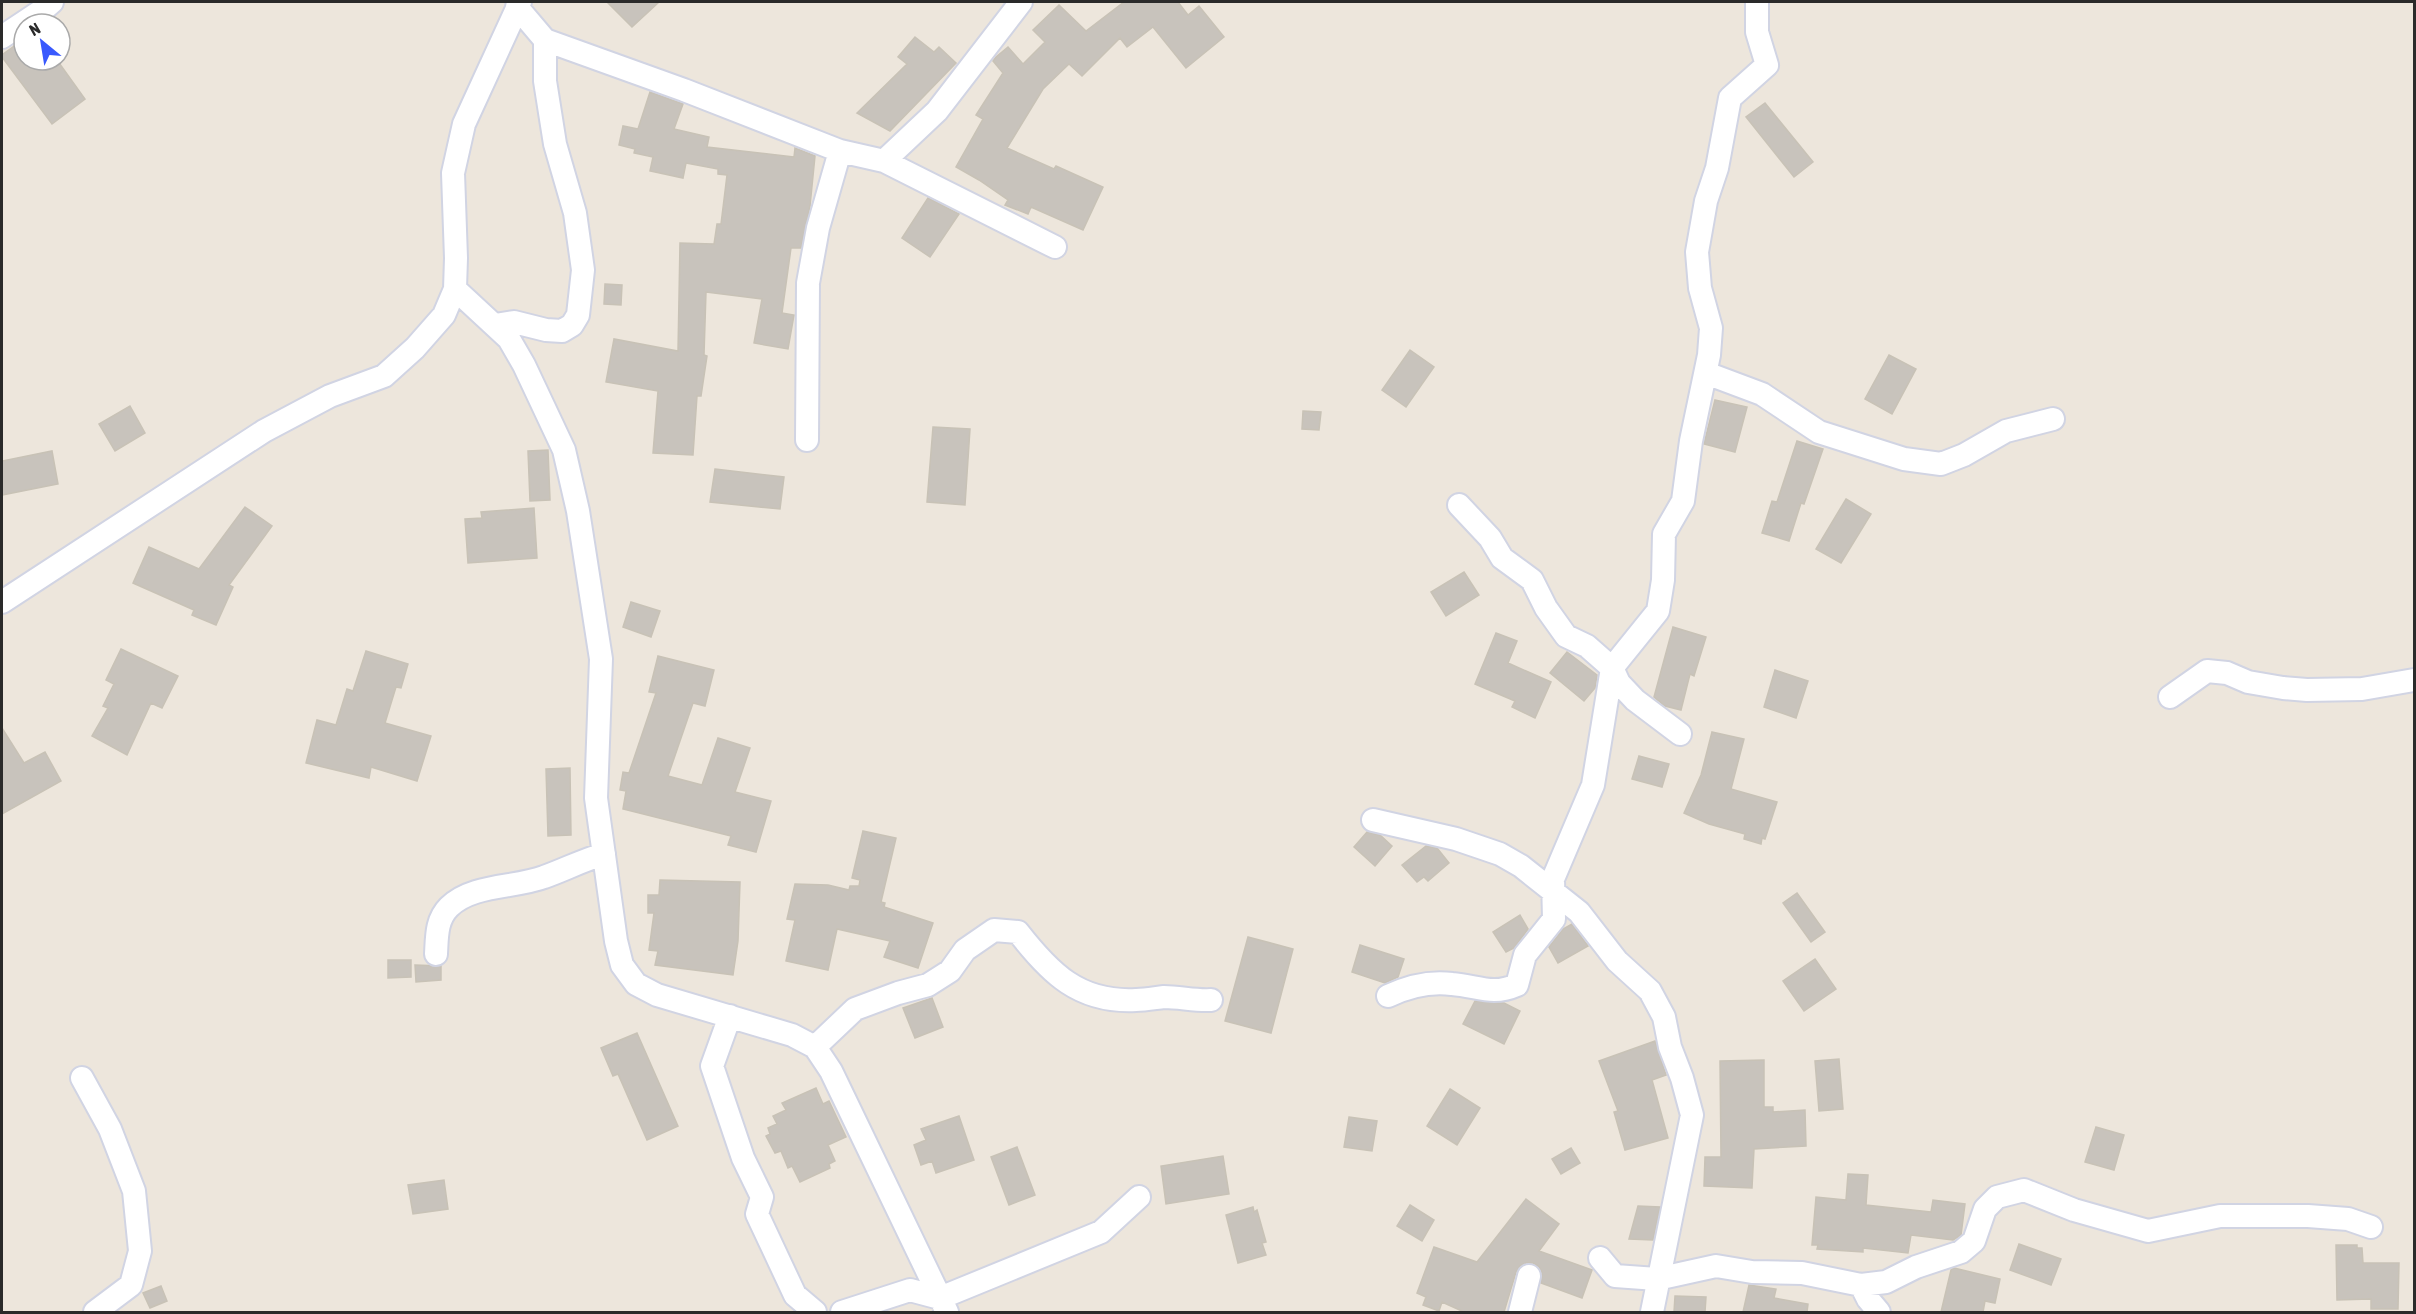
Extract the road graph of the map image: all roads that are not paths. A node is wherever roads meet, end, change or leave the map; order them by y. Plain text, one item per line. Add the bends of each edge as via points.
1 (52, 2) edge
2 (1021, 2) edge
3 (1757, 2) edge
4 (519, 4) edge
5 (2, 37) edge
6 (545, 40) junction
7 (840, 151) junction
8 (884, 161) junction
9 (1055, 247) dead end
10 (454, 289) junction
11 (495, 325) junction
12 (1706, 373) junction
13 (2054, 419) dead end
14 (807, 440) dead end
15 (1459, 505) dead end
16 (2, 602) edge
17 (1612, 668) junction
18 (2415, 680) edge
19 (2170, 697) dead end
20 (1680, 734) dead end
21 (1373, 820) dead end
22 (604, 854) junction
23 (1552, 892) junction
24 (436, 954) dead end
25 (1388, 996) dead end
26 (1211, 1000) dead end
27 (730, 1016) junction
28 (814, 1047) junction
29 (82, 1078) dead end
30 (1139, 1197) dead end
31 (2371, 1227) dead end
32 (1600, 1258) dead end
33 (1528, 1276) dead end
34 (1657, 1280) junction
35 (1862, 1284) junction
36 (943, 1305) edge
37 (95, 1312) edge
38 (815, 1312) edge
39 (842, 1312) edge
40 (1520, 1312) edge
41 (1652, 1312) edge
42 (1879, 1312) edge

1 - 5 street
2 - 8 street via 937,111
3 - 12 street via 1756,32 1767,65 1730,98 1697,252 1711,328
4 - 6 street
4 - 10 street via 464,124 453,174
6 - 7 street
6 - 11 street via 545,81 555,144 575,213 583,270 578,315 562,331 514,322
7 - 8 street
7 - 14 street via 818,228 808,283
8 - 9 street
10 - 11 street
10 - 16 street via 444,315 416,348 384,376 330,396 264,431
11 - 22 street via 524,364 564,450 578,510 601,659 596,798
12 - 13 street via 1762,394 1819,432 1904,459 1941,464 1965,456 2006,431
12 - 17 street via 1683,501 1664,534 1658,611
15 - 17 street via 1503,558 1532,580 1566,636 1587,646
17 - 20 street via 1619,683 1635,700
17 - 23 street via 1593,785 1553,879
18 - 19 street via 2362,689 2307,690 2248,682 2227,673 2207,671
21 - 23 street via 1456,839 1500,854
22 - 24 street via 543,877 470,894 449,907 437,925
22 - 27 street via 622,965 636,984 657,995
23 - 25 street via 1554,919 1525,955 1517,985 1503,991 1437,983 1412,986
23 - 34 street via 1578,912 1617,961 1650,991 1664,1017 1692,1115
26 - 28 street via 1165,997 1134,1001 1101,997 1078,989 1052,972 1018,932 994,930 965,950 950,972 928,985 855,1010
27 - 28 street via 792,1035
27 - 38 street via 712,1066 721,1098 762,1197 757,1214 795,1295
28 - 36 street via 831,1071
29 - 37 street via 110,1129 134,1191 141,1251 131,1285
30 - 36 street via 1101,1232
31 - 35 street via 2348,1219 2308,1216 2220,1216 2148,1231 2074,1210 2024,1190 1997,1197 1985,1209 1974,1241 1961,1252 1886,1282
32 - 34 street via 1615,1276
33 - 40 street
34 - 35 street via 1716,1266 1752,1272 1802,1273
34 - 41 street
35 - 42 street
36 - 39 street via 910,1290

